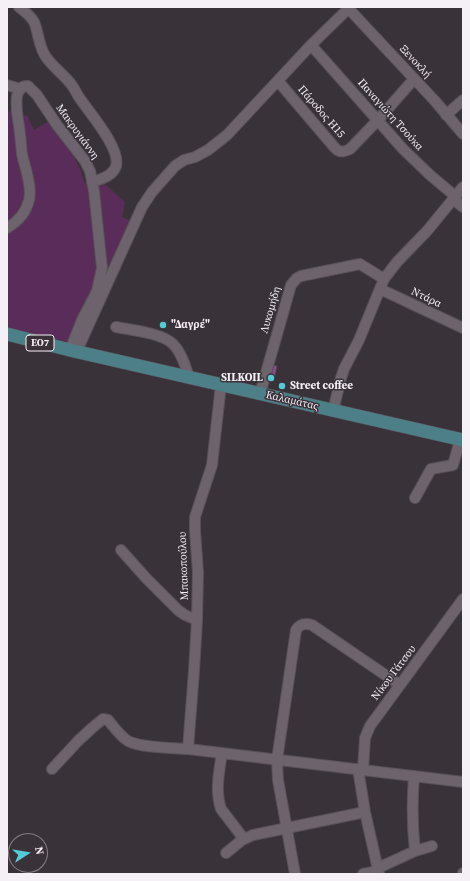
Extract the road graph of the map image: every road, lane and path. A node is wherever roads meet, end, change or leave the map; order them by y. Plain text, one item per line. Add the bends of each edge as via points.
1 (19, 7) edge
2 (349, 7) edge
3 (311, 45) junction
4 (414, 79) junction
5 (278, 81) junction
6 (7, 85) edge
7 (20, 89) junction
8 (463, 100) edge
9 (446, 115) junction
10 (378, 120) junction
11 (463, 134) edge
12 (92, 182) junction
13 (463, 187) edge
14 (454, 198) junction
15 (463, 207) edge
16 (7, 228) edge
17 (384, 279) junction
18 (380, 289) junction
19 (116, 327) dead end
20 (463, 328) edge
21 (7, 334) edge
22 (74, 351) junction
23 (189, 378) junction
24 (222, 385) junction
25 (260, 394) junction
26 (333, 411) junction
27 (461, 440) edge
28 (415, 498) dead end
29 (121, 550) dead end
30 (463, 599) edge
31 (197, 620) junction
32 (400, 685) junction
33 (188, 749) junction
34 (222, 754) junction
35 (277, 760) junction
36 (52, 769) dead end
37 (360, 770) junction
38 (414, 776) junction
39 (463, 782) edge
40 (365, 812) junction
41 (287, 828) junction
42 (244, 839) junction
43 (432, 846) dead end
44 (415, 851) junction
45 (226, 853) dead end
46 (379, 871) edge
47 (295, 874) edge
48 (363, 874) edge

1 - 12 street via 32,18 45,56 71,85 113,148 116,167 112,174
2 - 3 street
2 - 4 street, Ξενοκλή
3 - 5 street
3 - 10 street, Παναγιώτη Τσούκα
4 - 9 street, Ξενοκλή
4 - 10 street, Πάροδος Η15
5 - 10 street, Πάροδος Η15 via 339,151 350,149
5 - 22 street via 227,135 208,150 180,162 152,192 142,207 99,303
6 - 7 street
7 - 12 street, Μακρυγιάννη via 28,86 37,95 85,161
7 - 16 street via 16,110 29,184 29,199 25,212
8 - 9 street
9 - 11 street, Ξενοκλή
10 - 14 street, Παναγιώτη Τσούκα via 403,149
12 - 22 street, Μακρυγιάννη via 102,268 97,291 82,320
13 - 14 street
14 - 15 street, Παναγιώτη Τσούκα
14 - 17 street
17 - 18 street
17 - 25 street, Λυκομήδη via 360,264 309,273 297,278 291,285
18 - 20 street, Ντάρα
18 - 26 street via 344,369
19 - 23 street via 161,336 173,344 180,354
21 - 22 main road, ΕΟ7
22 - 23 main road, Καλαμάτας / ΕΟ7
23 - 24 main road, Καλαμάτας / ΕΟ7
24 - 25 main road, Καλαμάτας / ΕΟ7
24 - 31 street, Μπακοπούλου via 212,465 195,517
25 - 26 main road, Καλαμάτας / ΕΟ7
26 - 27 main road, Καλαμάτας / ΕΟ7
27 - 28 street via 453,465 431,470
29 - 31 street via 179,611
30 - 32 street, Νίκου Γάτσου
31 - 33 street, Μπακοπούλου
32 - 35 street via 312,625 307,623 298,626
32 - 37 street, Νίκου Γάτσου via 368,730
33 - 34 street
33 - 36 street via 134,743 125,738 108,720 103,719
34 - 35 street
34 - 42 street via 218,782 219,805
35 - 37 street
35 - 41 street
37 - 38 street
37 - 40 street, Νίκου Γάτσου
38 - 39 street
38 - 44 street via 412,828
40 - 41 street
40 - 46 street, Νίκου Γάτσου
41 - 42 street
41 - 47 street
42 - 45 street
43 - 44 street
44 - 46 street
46 - 48 street

